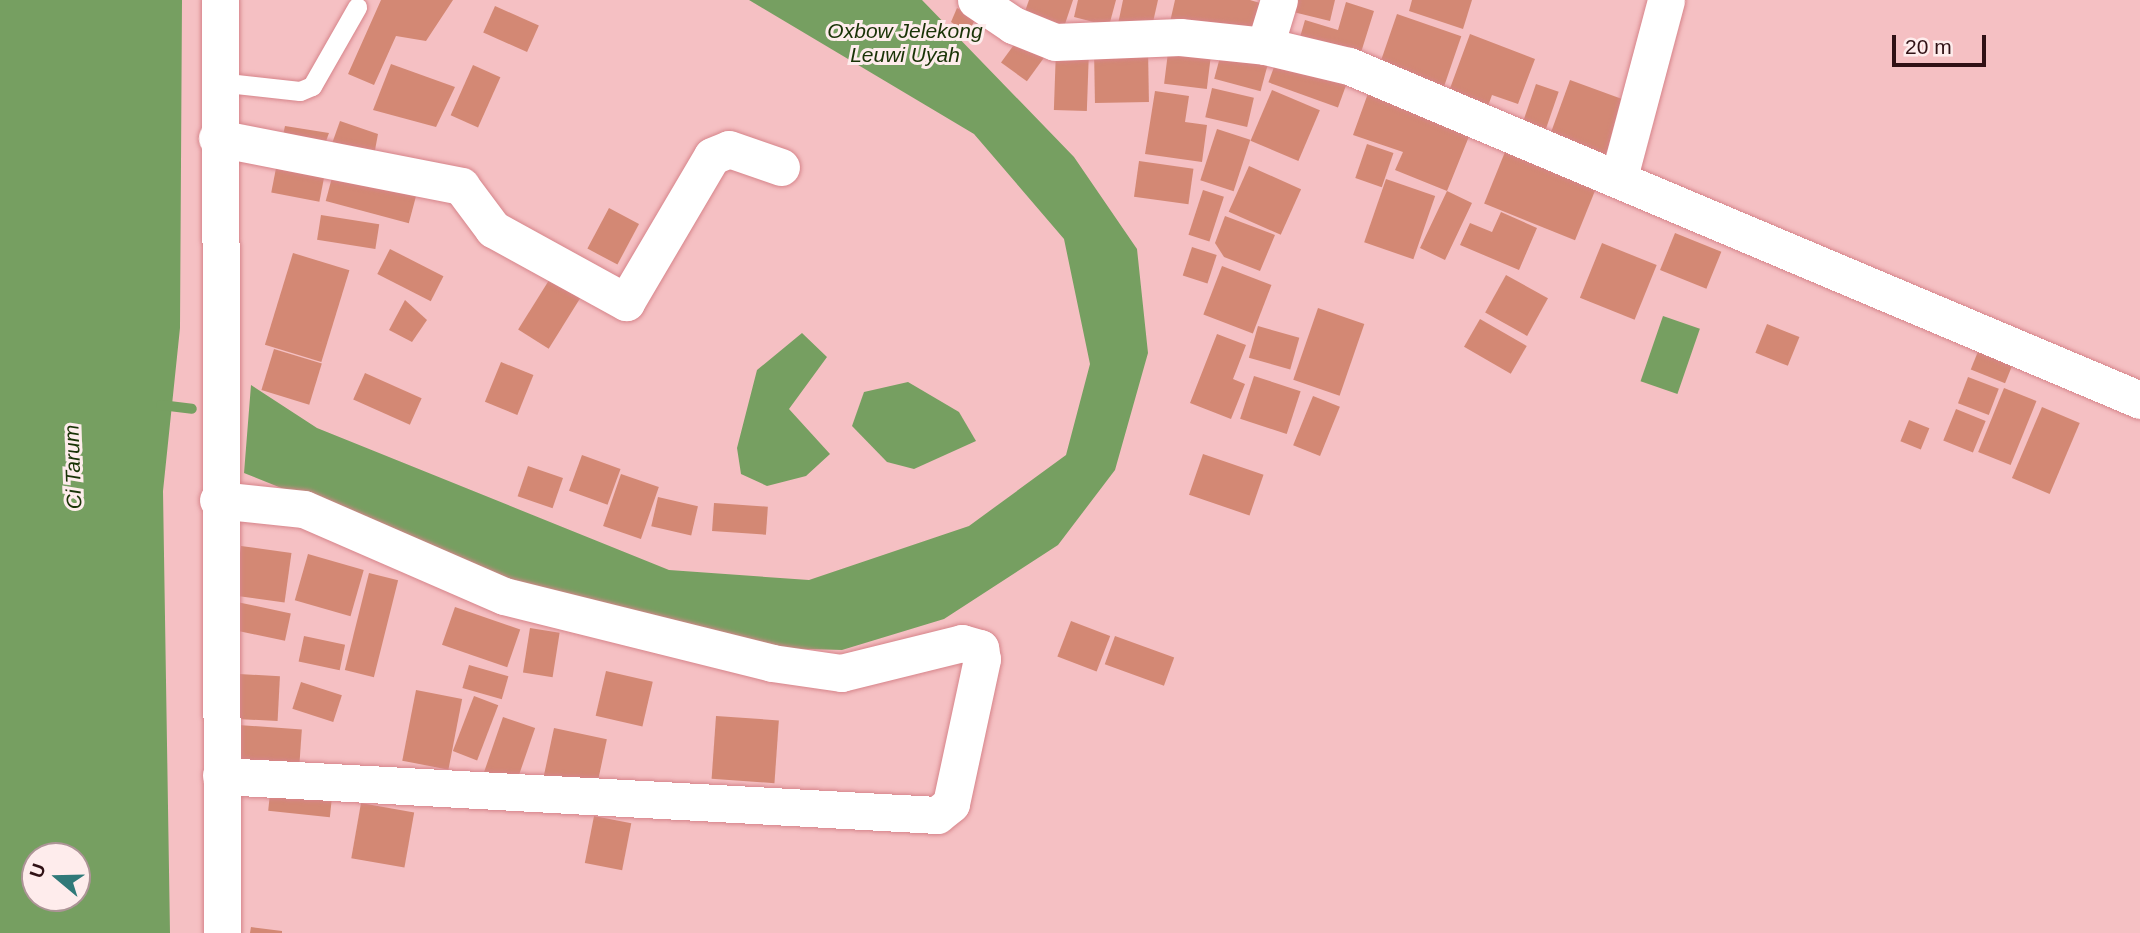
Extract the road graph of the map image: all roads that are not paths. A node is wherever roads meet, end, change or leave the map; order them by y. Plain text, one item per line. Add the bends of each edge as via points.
1 (219, 0) edge
2 (976, 0) edge
3 (1279, 0) edge
4 (1666, 0) edge
5 (357, 7) dead end
6 (1265, 46) junction
7 (218, 82) junction
8 (217, 138) junction
9 (781, 167) dead end
10 (1619, 177) junction
11 (2140, 400) edge
12 (218, 500) junction
13 (221, 776) junction
14 (222, 933) edge

1 - 7 street
2 - 6 street via 1037,37 1063,44 1180,37
3 - 6 street
4 - 10 street
5 - 7 lane via 312,86 300,91
6 - 10 street via 1349,66
7 - 8 street
8 - 9 street via 461,186 493,229 626,302 712,156 729,149
8 - 12 street
10 - 11 street
12 - 13 street
12 - 13 street via 304,509 504,596 772,663 841,673 962,643 980,648 982,659 951,804 937,815
13 - 14 street

